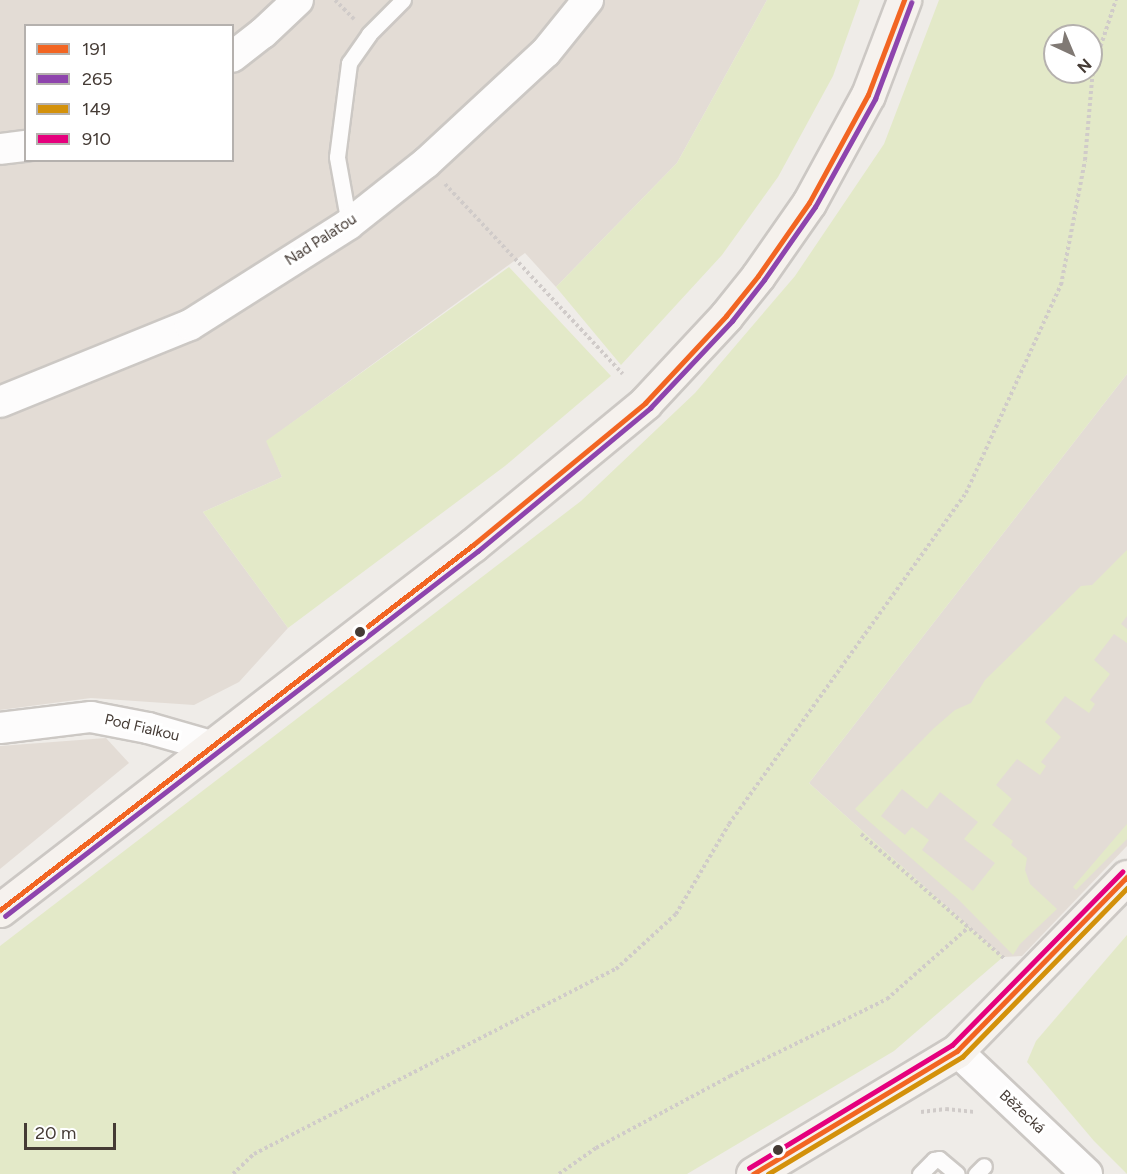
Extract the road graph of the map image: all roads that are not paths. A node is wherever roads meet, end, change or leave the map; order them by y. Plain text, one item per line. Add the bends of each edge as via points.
1 (298, 0) edge
2 (403, 0) edge
3 (588, 0) edge
4 (904, 0) edge
5 (234, 55) edge
6 (24, 146) edge
7 (0, 149) edge
8 (349, 224) junction
9 (0, 402) edge
10 (0, 728) edge
11 (211, 746) junction
12 (1127, 877) edge
13 (0, 910) edge
14 (957, 1050) junction
15 (753, 1174) edge
16 (920, 1174) edge
17 (957, 1174) edge
18 (1087, 1174) edge

1 - 5 street
2 - 8 lane via 369,34 349,63 337,157
3 - 8 street, Nad Palatou via 546,52 426,163
4 - 11 main road via 868,95 810,203 758,276 684,362 645,403 560,475
6 - 7 street
8 - 9 street, Nad Palatou via 190,325
10 - 11 street, Pod Fialkou via 91,717
11 - 13 main road
12 - 14 main road
14 - 15 main road
14 - 18 street, Běžecká
16 - 17 lane via 939,1159

